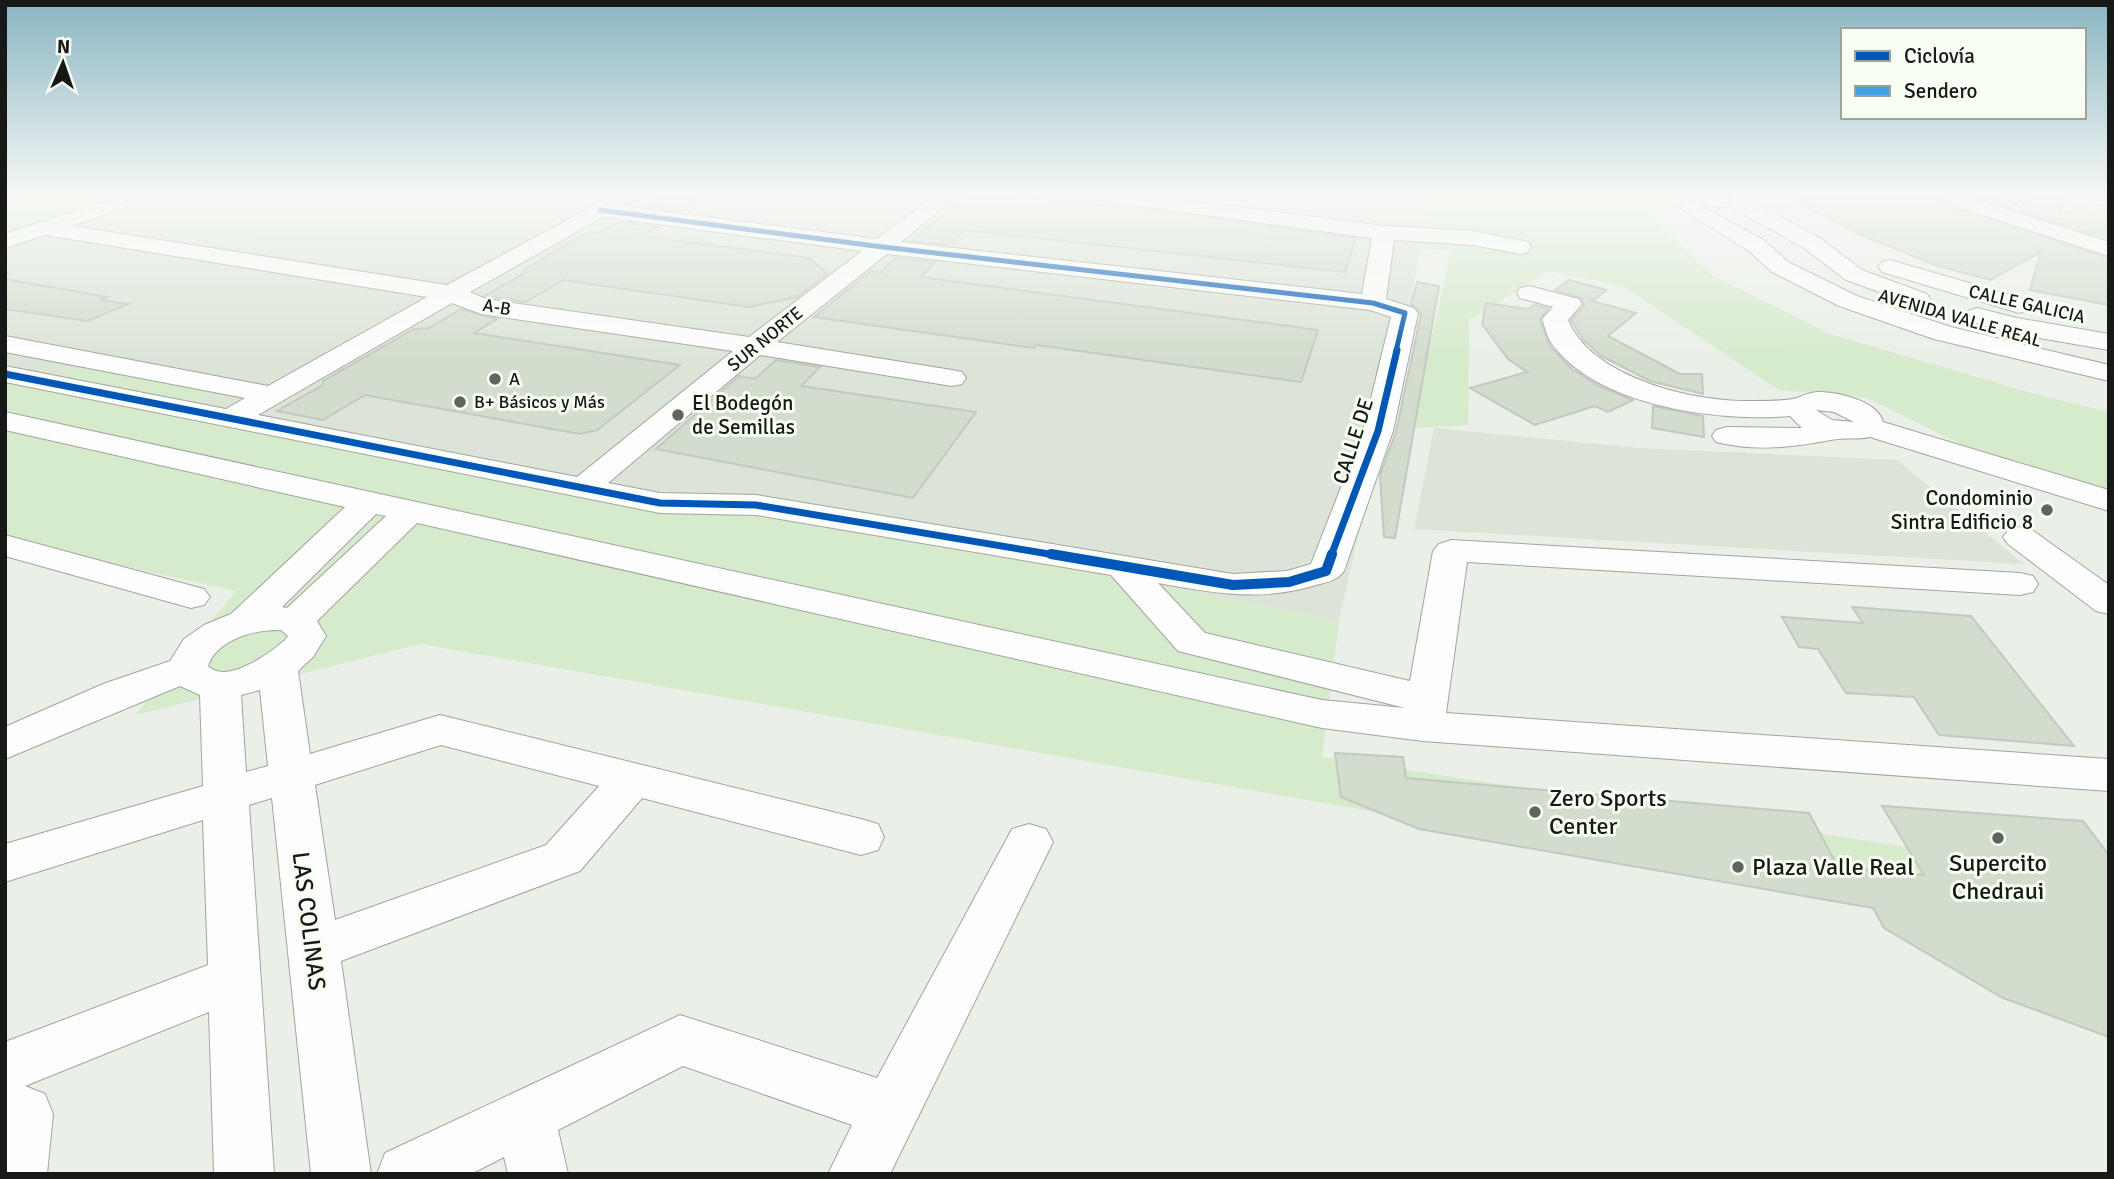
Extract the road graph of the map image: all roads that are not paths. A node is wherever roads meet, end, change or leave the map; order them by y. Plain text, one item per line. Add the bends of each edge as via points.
1 (182, 250) edge
2 (527, 250) edge
3 (879, 250) edge
4 (909, 250) edge
5 (1381, 250) edge
6 (1761, 250) edge
7 (1853, 250) edge
8 (1894, 268) junction
9 (1832, 279) junction
10 (450, 293) junction
11 (1529, 293) dead end
12 (1373, 303) junction
13 (2109, 322) edge
14 (2109, 342) edge
15 (5, 344) edge
16 (755, 346) junction
17 (2109, 358) edge
18 (2109, 373) edge
19 (5, 374) edge
20 (952, 378) dead end
21 (273, 395) junction
22 (1800, 407) junction
23 (229, 419) junction
24 (5, 421) edge
25 (1869, 427) junction
26 (1832, 429) junction
27 (1727, 436) dead end
28 (584, 487) junction
29 (2109, 501) edge
30 (369, 502) junction
31 (411, 511) junction
32 (2020, 537) dead end
33 (5, 545) edge
34 (62, 561) junction
35 (1122, 566) junction
36 (5, 568) edge
37 (2020, 584) dead end
38 (191, 597) dead end
39 (2109, 604) edge
40 (295, 621) junction
41 (245, 622) junction
42 (278, 668) junction
43 (204, 677) junction
44 (1425, 713) junction
45 (5, 744) edge
46 (291, 774) junction
47 (2109, 775) edge
48 (632, 779) junction
49 (225, 795) junction
50 (861, 837) dead end
51 (1029, 842) dead end
52 (5, 863) edge
53 (313, 949) junction
54 (234, 978) junction
55 (14, 1091) edge
56 (892, 1111) junction
57 (526, 1115) junction
58 (17, 1174) edge
59 (244, 1174) edge
60 (341, 1174) edge
61 (407, 1174) edge
62 (538, 1174) edge
63 (858, 1174) edge

1 - 10 street, A-B
2 - 10 street
3 - 16 street, SUR NORTE
4 - 12 street
5 - 12 street
6 - 9 street via 1780,268
7 - 8 street, CALLE GALICIA
8 - 9 street
8 - 13 street, CALLE GALICIA via 2021,305
9 - 14 street, AVENIDA VALLE REAL via 2017,326
9 - 17 street, AVENIDA VALLE REAL via 1954,320
9 - 18 street via 1848,301 1943,333
10 - 16 street, A-B via 481,306
10 - 21 street
11 - 22 street via 1570,304 1555,319 1557,334 1573,353 1630,386 1679,401 1741,410
12 - 35 street, CALLE DE via 1405,313 1378,431 1326,570 1289,582 1233,586
15 - 21 street
16 - 20 street, A-B
16 - 28 street, SUR NORTE
19 - 23 street
21 - 23 street
22 - 25 street via 1819,401 1842,404 1868,418
22 - 26 street via 1804,417
23 - 28 street
24 - 30 street
25 - 26 street
25 - 29 street
26 - 27 street via 1817,436 1784,439
28 - 35 street via 660,503 756,505
30 - 31 street
30 - 41 street
31 - 40 street
31 - 44 street via 1322,714
32 - 39 street
33 - 34 street
34 - 36 street
34 - 38 street
35 - 44 street via 1192,642
37 - 44 street via 1451,551
40 - 41 street via 264,618
40 - 42 street via 307,636 303,646
41 - 43 street via 210,638 189,659
42 - 43 street via 249,680
42 - 46 street, LAS COLINAS
43 - 45 street via 118,694
43 - 49 street
44 - 47 street
46 - 48 street via 440,730
46 - 49 street
46 - 53 street, LAS COLINAS
48 - 50 street
48 - 53 street via 563,858
49 - 52 street
49 - 54 street
51 - 56 street
53 - 60 street, LAS COLINAS
54 - 55 street
54 - 59 street
55 - 58 street
56 - 57 street via 680,1040
56 - 63 street
57 - 61 street
57 - 62 street

